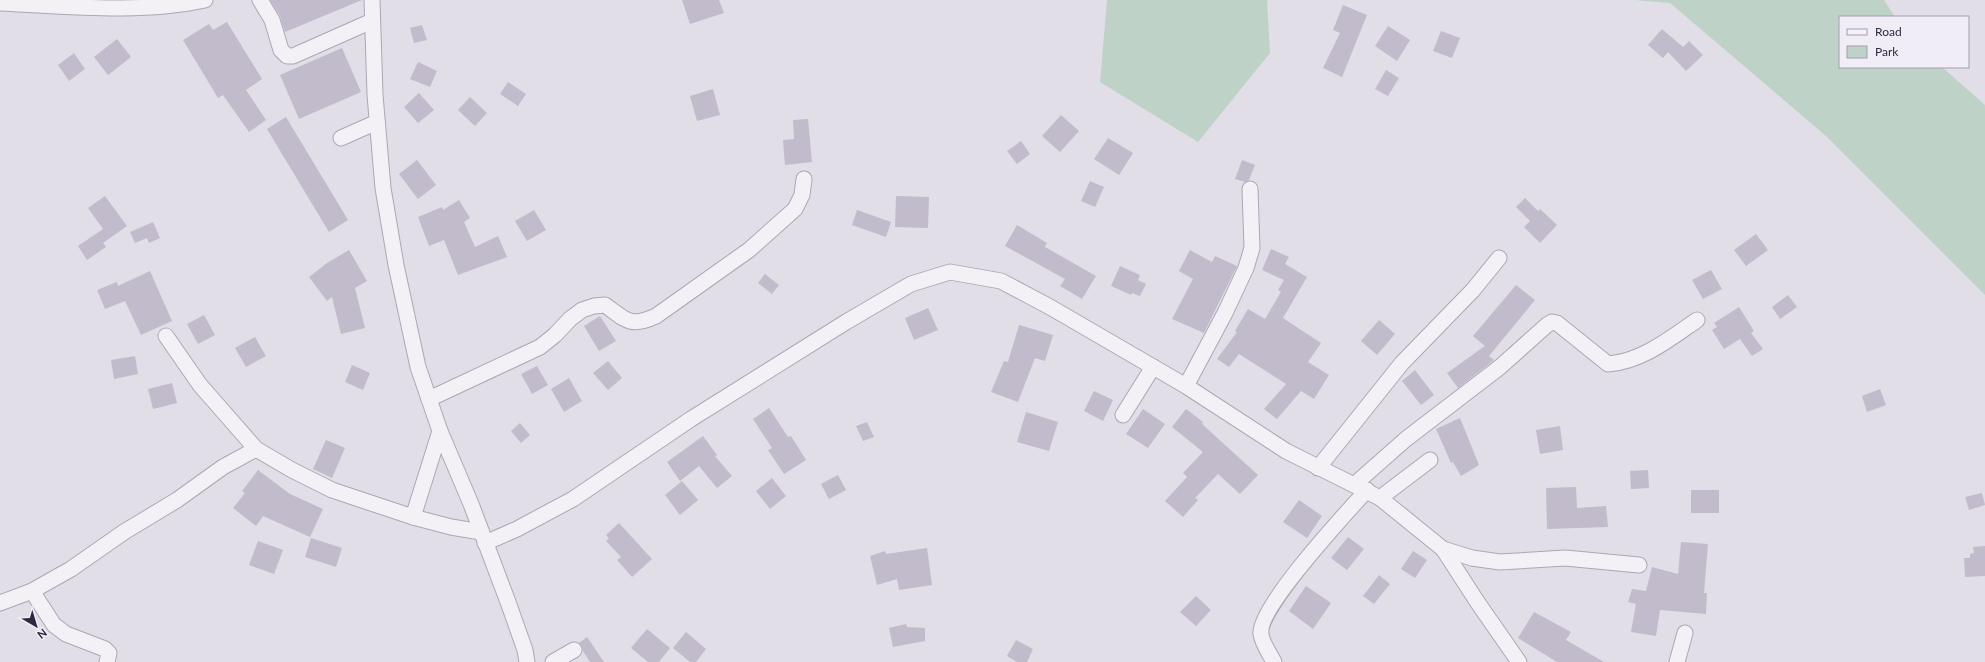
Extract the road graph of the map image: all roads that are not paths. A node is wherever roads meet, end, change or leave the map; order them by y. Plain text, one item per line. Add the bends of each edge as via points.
1 (205, 0) edge
2 (260, 0) edge
3 (372, 0) edge
4 (0, 3) edge
5 (372, 21) junction
6 (377, 122) junction
7 (341, 138) dead end
8 (804, 179) dead end
9 (1250, 189) dead end
10 (1500, 258) dead end
11 (1697, 320) dead end
12 (166, 336) dead end
13 (1153, 367) junction
14 (1186, 386) junction
15 (428, 398) junction
16 (1123, 415) dead end
17 (440, 431) junction
18 (256, 449) junction
19 (1430, 460) dead end
20 (1318, 468) junction
21 (1361, 487) junction
22 (1380, 498) junction
23 (413, 517) junction
24 (483, 538) junction
25 (1443, 549) junction
26 (1639, 565) dead end
27 (32, 591) junction
28 (0, 603) edge
29 (1685, 633) dead end
30 (574, 650) dead end
31 (107, 662) edge
32 (527, 662) edge
33 (553, 662) edge
34 (1274, 662) edge
35 (1519, 662) edge
36 (1677, 662) edge

1 - 4 street via 185,4 97,8
2 - 5 street via 272,20 281,50 287,56 293,56
3 - 5 street
5 - 6 street
6 - 7 street
6 - 15 street via 383,188 396,265 418,367
8 - 15 street via 802,195 795,209 749,250 656,316 643,322 631,323 604,305 588,308 570,318 556,335 540,346
9 - 14 street via 1252,248 1246,268
10 - 20 street via 1474,290 1402,363
11 - 21 street via 1669,340 1637,357 1608,364 1557,323 1552,322 1500,367 1406,439
12 - 18 street via 200,385
13 - 14 street
13 - 16 street
13 - 24 street via 1001,281 950,272 911,284 859,314 692,419 586,491 536,519
14 - 20 street via 1286,451
15 - 17 street
17 - 23 street
17 - 24 street
18 - 23 street via 332,490
18 - 27 street via 223,467 71,569
19 - 22 street
20 - 21 street
21 - 22 street
21 - 34 street via 1298,570 1262,623 1261,635
22 - 25 street
23 - 24 street
24 - 32 street via 508,602
25 - 26 street via 1472,558 1500,562 1565,558
25 - 35 street
27 - 28 street
27 - 31 street via 54,625 66,634 105,649 109,653
29 - 36 street
30 - 33 street

